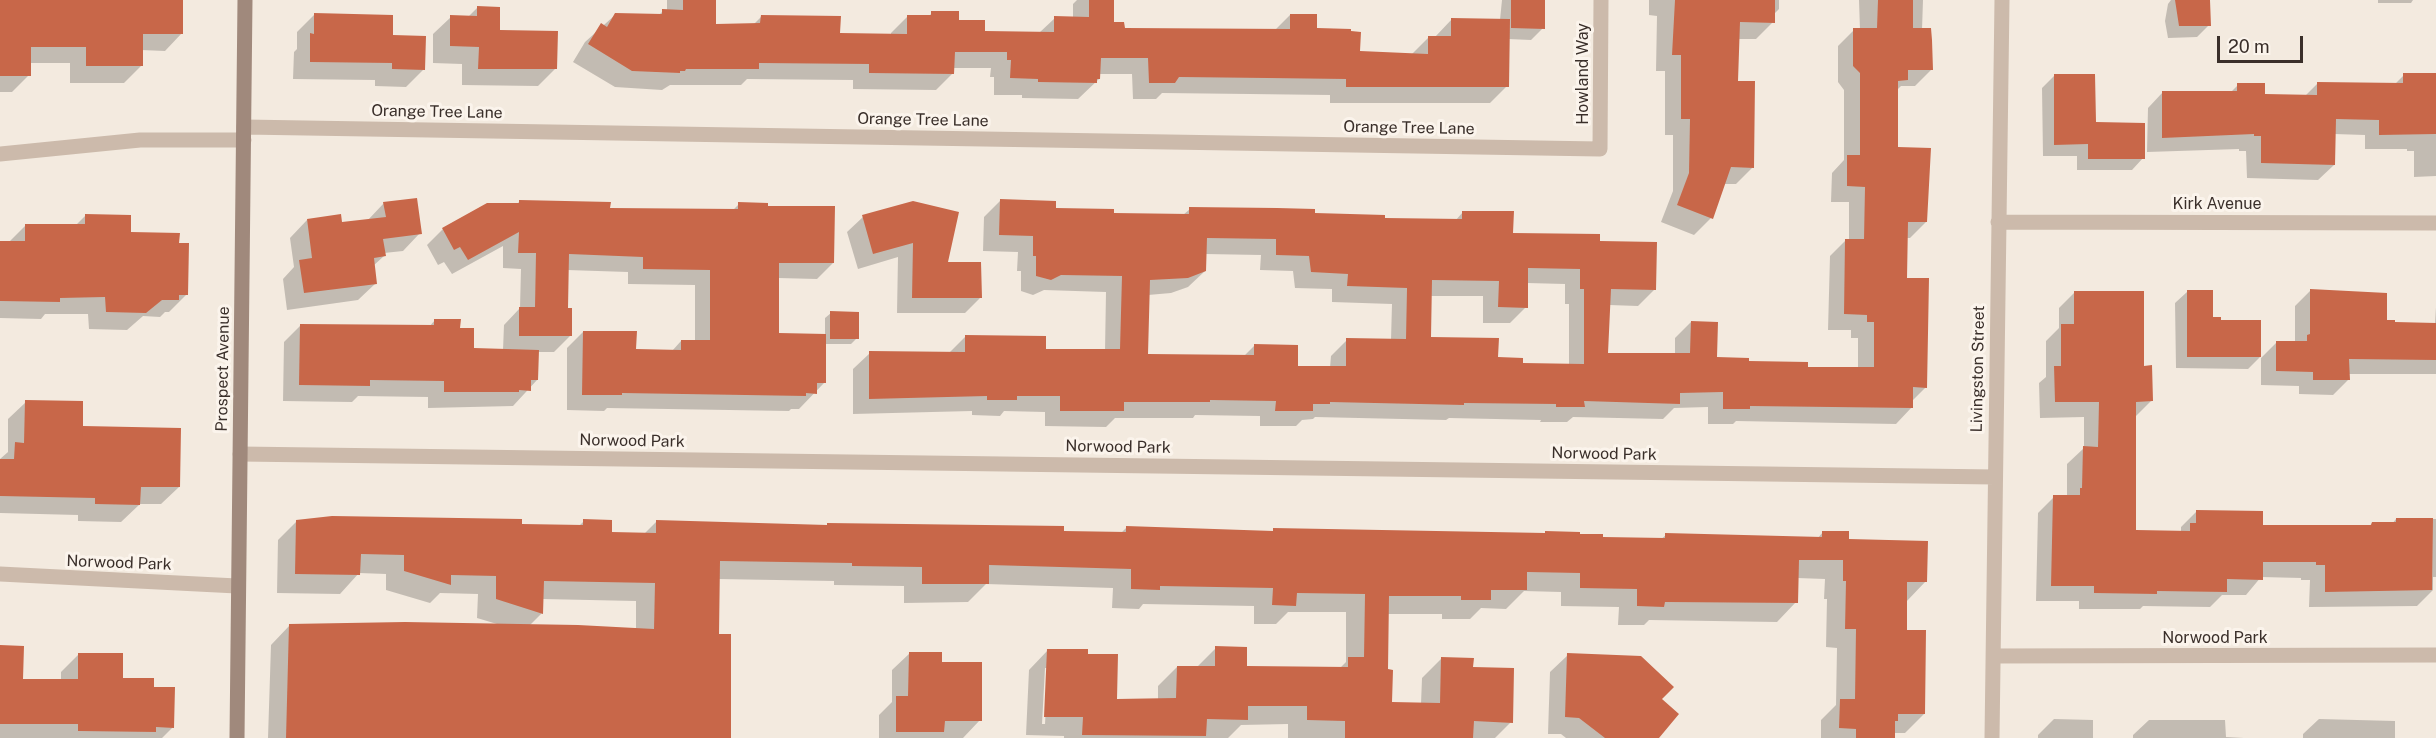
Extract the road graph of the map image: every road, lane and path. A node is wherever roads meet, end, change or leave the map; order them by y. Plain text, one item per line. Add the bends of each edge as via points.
1 (245, 0) edge
2 (1601, 0) edge
3 (2002, 0) edge
4 (244, 134) junction
5 (1600, 149) joint
6 (0, 154) edge
7 (1998, 222) junction
8 (2436, 223) edge
9 (240, 454) junction
10 (1995, 477) junction
11 (0, 574) edge
12 (237, 586) junction
13 (2436, 655) edge
14 (1994, 656) junction
15 (237, 738) edge
16 (1992, 738) edge

1 - 4 main road, Prospect Avenue
2 - 5 street, Howland Way
3 - 7 street, Livingston Street
4 - 5 street, Orange Tree Lane
4 - 6 street, Orange Tree Lane via 78,144
4 - 9 main road, Prospect Avenue
7 - 8 street, Kirk Avenue
7 - 10 street, Livingston Street
9 - 10 street, Norwood Park
9 - 12 main road, Prospect Avenue
10 - 14 street, Livingston Street
11 - 12 street, Norwood Park
12 - 15 main road, Prospect Avenue
13 - 14 street, Norwood Park
14 - 16 street, Livingston Street

